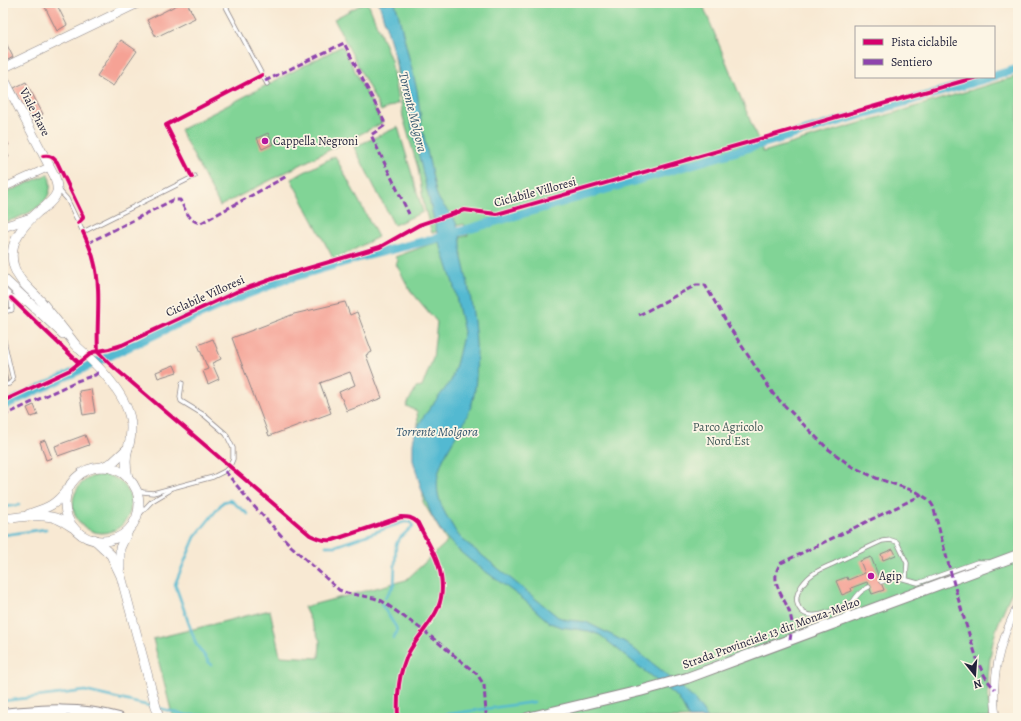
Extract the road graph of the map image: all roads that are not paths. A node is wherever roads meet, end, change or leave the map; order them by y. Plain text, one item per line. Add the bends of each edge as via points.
1 (138, 3) edge
2 (224, 3) edge
3 (3, 68) edge
4 (3, 77) edge
5 (267, 84) dead end
6 (49, 167) junction
7 (195, 176) dead end
8 (3, 188) edge
9 (57, 188) junction
10 (32, 217) junction
11 (3, 227) edge
12 (3, 278) edge
13 (3, 291) edge
14 (11, 298) junction
15 (28, 302) junction
16 (3, 312) edge
17 (3, 336) edge
18 (78, 348) junction
19 (182, 383) dead end
20 (3, 385) edge
21 (128, 448) junction
22 (102, 467) junction
23 (128, 478) junction
24 (70, 487) junction
25 (176, 487) junction
26 (136, 490) junction
27 (20, 517) junction
28 (3, 519) edge
29 (135, 519) junction
30 (129, 529) junction
31 (77, 530) junction
32 (94, 539) junction
33 (1018, 554) edge
34 (999, 562) junction
35 (121, 576) junction
36 (906, 579) junction
37 (881, 582) dead end
38 (869, 587) dead end
39 (853, 602) junction
40 (1018, 605) edge
41 (844, 620) junction
42 (3, 714) edge
43 (119, 718) edge
44 (158, 718) edge
45 (527, 718) edge
46 (996, 718) edge

1 - 3 street
2 - 5 lane
4 - 6 street, Viale Piave
6 - 8 street
6 - 9 street, Viale Piave via 55,177
7 - 9 lane via 83,232 67,199
9 - 10 street via 50,203
10 - 11 street
10 - 18 street via 14,243 14,266 22,282 40,300
12 - 15 street
13 - 14 street
14 - 15 street
14 - 16 lane via 12,310
15 - 18 street
17 - 20 lane via 13,380
18 - 21 street via 120,393 128,408 131,430
19 - 25 lane via 181,401 204,415 226,434 234,454 230,466 213,478
21 - 22 street
21 - 23 street
22 - 23 street via 117,470
22 - 24 street via 83,473
23 - 26 street
24 - 27 street via 55,504
24 - 31 street via 66,497 66,511
25 - 26 lane via 152,493
25 - 29 lane via 152,501
26 - 29 street via 138,506
27 - 28 street
27 - 31 street via 56,518
29 - 30 street
30 - 32 street via 113,539
30 - 35 street via 120,548
31 - 32 street
32 - 35 street via 112,557
33 - 34 main road, Strada Provinciale 13 dir Monza-Melzo
34 - 36 lane via 977,562 918,583
34 - 41 main road, Strada Provinciale 13 dir Monza-Melzo
35 - 44 street
36 - 37 lane via 893,578
36 - 39 lane via 907,564 897,542 882,541 815,572 797,594 797,603 808,616 817,616
38 - 39 lane via 857,595
39 - 41 lane
40 - 46 street via 1003,637 997,662 994,690
41 - 45 main road, Strada Provinciale 13 dir Monza-Melzo via 687,678
42 - 43 main road via 68,710

